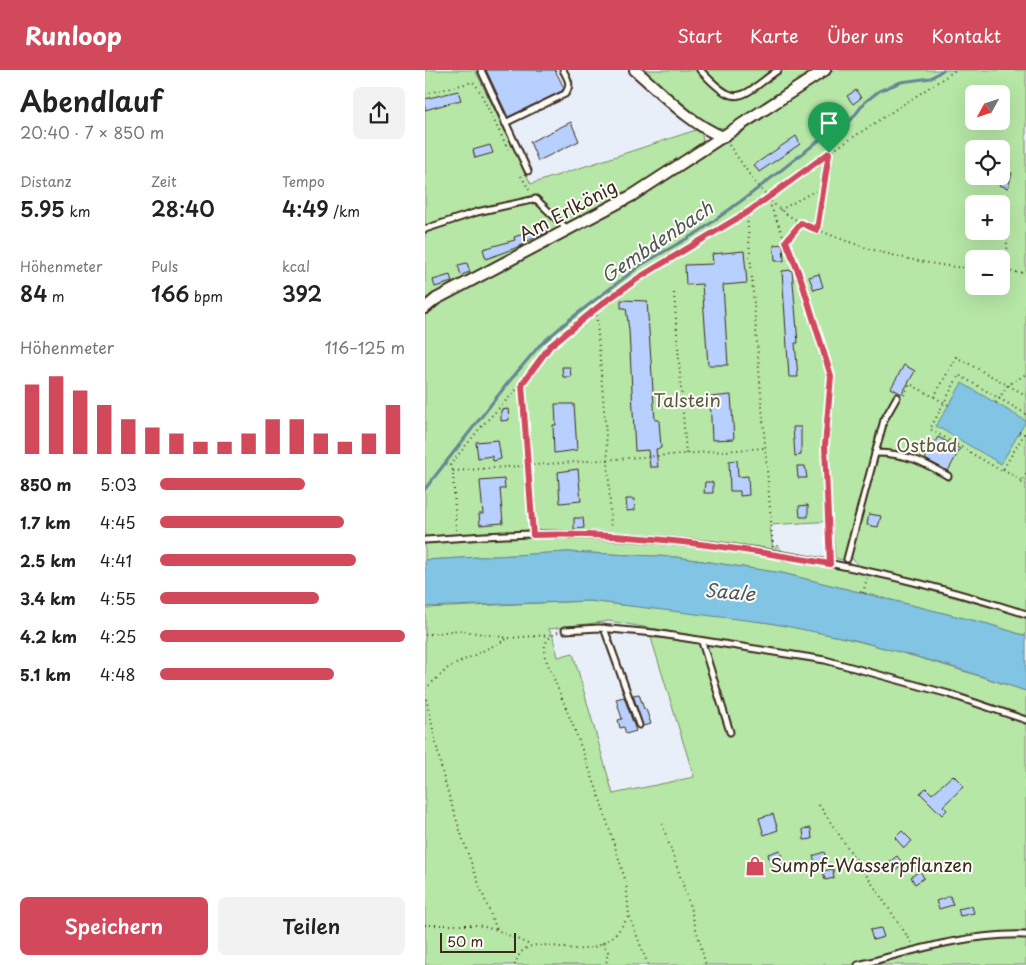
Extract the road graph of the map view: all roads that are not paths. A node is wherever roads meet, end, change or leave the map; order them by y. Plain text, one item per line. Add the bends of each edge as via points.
1 (481, 70) edge
2 (563, 70) edge
3 (635, 70) edge
4 (700, 70) edge
5 (778, 70) edge
6 (825, 70) edge
7 (505, 123) junction
8 (723, 137) junction
9 (528, 171) dead end
10 (425, 229) edge
11 (568, 230) junction
12 (425, 308) edge
13 (897, 397) road end
14 (875, 453) junction
15 (948, 476) dead end
16 (425, 540) edge
17 (847, 559) dead end
18 (1026, 614) edge
19 (604, 628) junction
20 (565, 630) road end
21 (702, 642) junction
22 (1026, 720) edge
23 (639, 725) dead end
24 (730, 732) dead end
25 (1026, 936) edge
26 (858, 965) edge

1 - 7 lane
2 - 7 lane via 569,83 565,94
3 - 8 street via 710,132
4 - 5 lane via 725,94 736,97 747,94
6 - 8 street, Am Erlkönig
7 - 9 lane
8 - 11 street, Am Erlkönig via 633,194
10 - 11 lane via 477,212 536,199
11 - 12 street, Am Erlkönig via 436,299
13 - 14 lane via 884,420
14 - 15 lane via 895,453 913,458
14 - 17 lane
16 - 18 lane via 533,535 611,537 712,546 869,571
19 - 20 lane
19 - 21 lane
19 - 23 lane
21 - 22 lane via 825,660 949,694
21 - 24 lane
25 - 26 lane via 998,934

